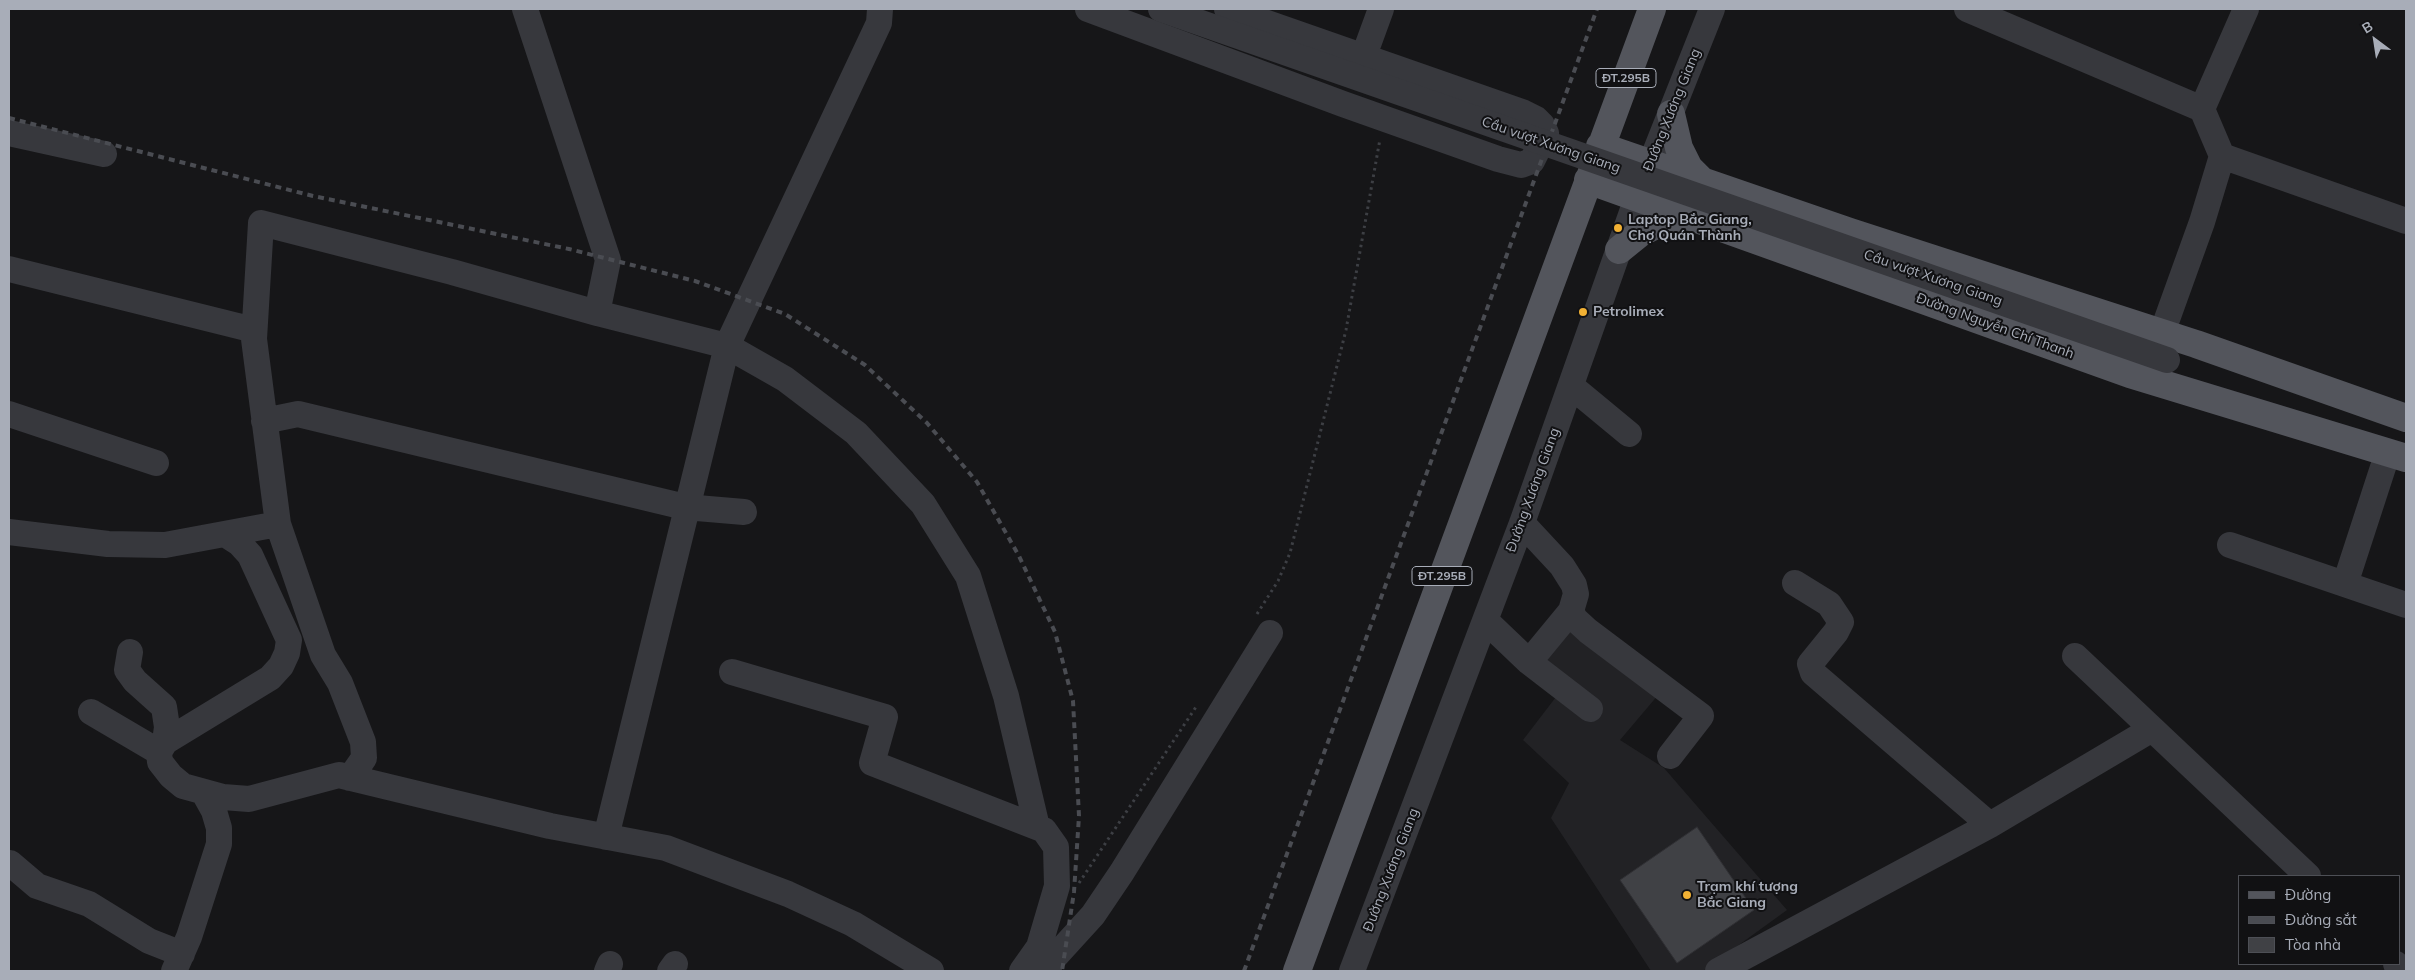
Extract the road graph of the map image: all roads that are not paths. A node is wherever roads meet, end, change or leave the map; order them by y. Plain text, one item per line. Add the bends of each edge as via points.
1 (525, 9) edge
2 (880, 9) edge
3 (1088, 9) edge
4 (1161, 9) edge
5 (1227, 9) edge
6 (1380, 9) edge
7 (1652, 9) edge
8 (1712, 9) edge
9 (1967, 9) edge
10 (2246, 9) edge
11 (1365, 56) junction
12 (1343, 104) junction
13 (2202, 109) junction
14 (1671, 114) junction
15 (9, 133) edge
16 (1600, 146) junction
17 (104, 154) dead end
18 (2222, 156) junction
19 (1651, 165) junction
20 (1588, 180) junction
21 (1696, 180) junction
22 (1638, 198) junction
23 (1683, 214) junction
24 (2406, 221) edge
25 (1618, 250) junction
26 (9, 269) edge
27 (597, 313) junction
28 (254, 330) junction
29 (2162, 333) junction
30 (2196, 344) junction
31 (726, 346) junction
32 (2167, 360) junction
33 (1571, 386) junction
34 (2182, 390) junction
35 (9, 414) edge
36 (2406, 418) edge
37 (264, 421) junction
38 (1629, 434) dead end
39 (2397, 455) edge
40 (156, 463) dead end
41 (685, 507) junction
42 (744, 512) dead end
43 (1522, 523) junction
44 (278, 524) junction
45 (9, 532) edge
46 (226, 534) junction
47 (2230, 545) dead end
48 (1796, 583) dead end
49 (2344, 584) junction
50 (2406, 605) edge
51 (1571, 611) junction
52 (1486, 621) junction
53 (1261, 628) road end
54 (130, 652) dead end
55 (2075, 656) dead end
56 (1533, 665) junction
57 (732, 672) dead end
58 (1590, 709) dead end
59 (91, 712) dead end
60 (2152, 729) junction
61 (162, 747) junction
62 (1670, 756) dead end
63 (350, 778) junction
64 (204, 792) junction
65 (1990, 825) junction
66 (1037, 827) junction
67 (606, 837) junction
68 (10, 863) edge
69 (2307, 875) edge
70 (1051, 962) edge
71 (178, 963) edge
72 (1304, 969) edge
73 (931, 971) edge
74 (1022, 971) edge
75 (1352, 971) edge
76 (1718, 971) edge

1 - 27 street via 608,260
2 - 31 street via 879,23
3 - 12 street
4 - 32 street, Cầu vượt Xương Giang, bridge
5 - 11 street
6 - 11 street
7 - 16 main road, ĐT.295B
8 - 14 street, Đường Xương Giang
9 - 13 street
10 - 13 street
11 - 12 street
11 - 12 street via 1522,112 1536,118 1546,133 1532,160 1521,164 1498,159
13 - 18 street
14 - 19 street, Đường Xương Giang
14 - 21 main road via 1679,148
15 - 17 street
16 - 19 main road
16 - 20 main road, ĐT.295B
18 - 24 street
18 - 29 street
19 - 21 main road
19 - 22 street, Đường Xương Giang
20 - 22 main road, Đường Nguyễn Chí Thanh
20 - 72 main road, ĐT.295B
21 - 23 main road via 1671,183 1667,192
21 - 29 main road
22 - 23 main road, Đường Nguyễn Chí Thanh
22 - 25 street, Đường Xương Giang
23 - 25 main road via 1646,230
23 - 34 main road, Đường Nguyễn Chí Thanh
25 - 33 street, Đường Xương Giang
26 - 28 street
27 - 28 street via 261,223
27 - 31 street
28 - 37 street
29 - 30 main road
30 - 32 street
30 - 36 main road
31 - 41 street
31 - 66 street via 785,379 856,432 924,504 968,576 1006,696
32 - 34 street
33 - 38 street
33 - 43 street, Đường Xương Giang
34 - 39 main road, Đường Nguyễn Chí Thanh
35 - 40 street
37 - 41 street via 298,414
37 - 44 street
39 - 49 street
41 - 42 street
41 - 67 street
43 - 51 street via 1562,566 1574,585 1576,594
43 - 52 street, Đường Xương Giang
44 - 46 street
44 - 63 street via 323,655 340,683 363,742 364,758
45 - 46 street via 108,544 165,545
46 - 61 street via 250,555 289,640 287,653 270,678
47 - 49 street
48 - 65 street via 1829,604 1841,622 1810,664 1813,673
49 - 50 street
51 - 56 street
51 - 62 street via 1588,632 1701,716
52 - 56 street
52 - 75 street, Đường Xương Giang
53 - 70 street via 1122,872 1093,915
54 - 61 street via 127,670 164,706 168,727
55 - 60 street
56 - 58 street
57 - 66 street via 885,716 872,764
59 - 61 street
60 - 65 street
60 - 69 street
61 - 64 street via 160,762 171,776 183,786
63 - 64 street via 339,775 249,799
63 - 67 street
64 - 71 street via 216,819 219,844
65 - 76 street
66 - 70 street via 1044,830 1056,847 1057,886
67 - 73 street via 666,848 788,894 853,924
68 - 71 street via 37,886 89,904 150,940
70 - 74 street

